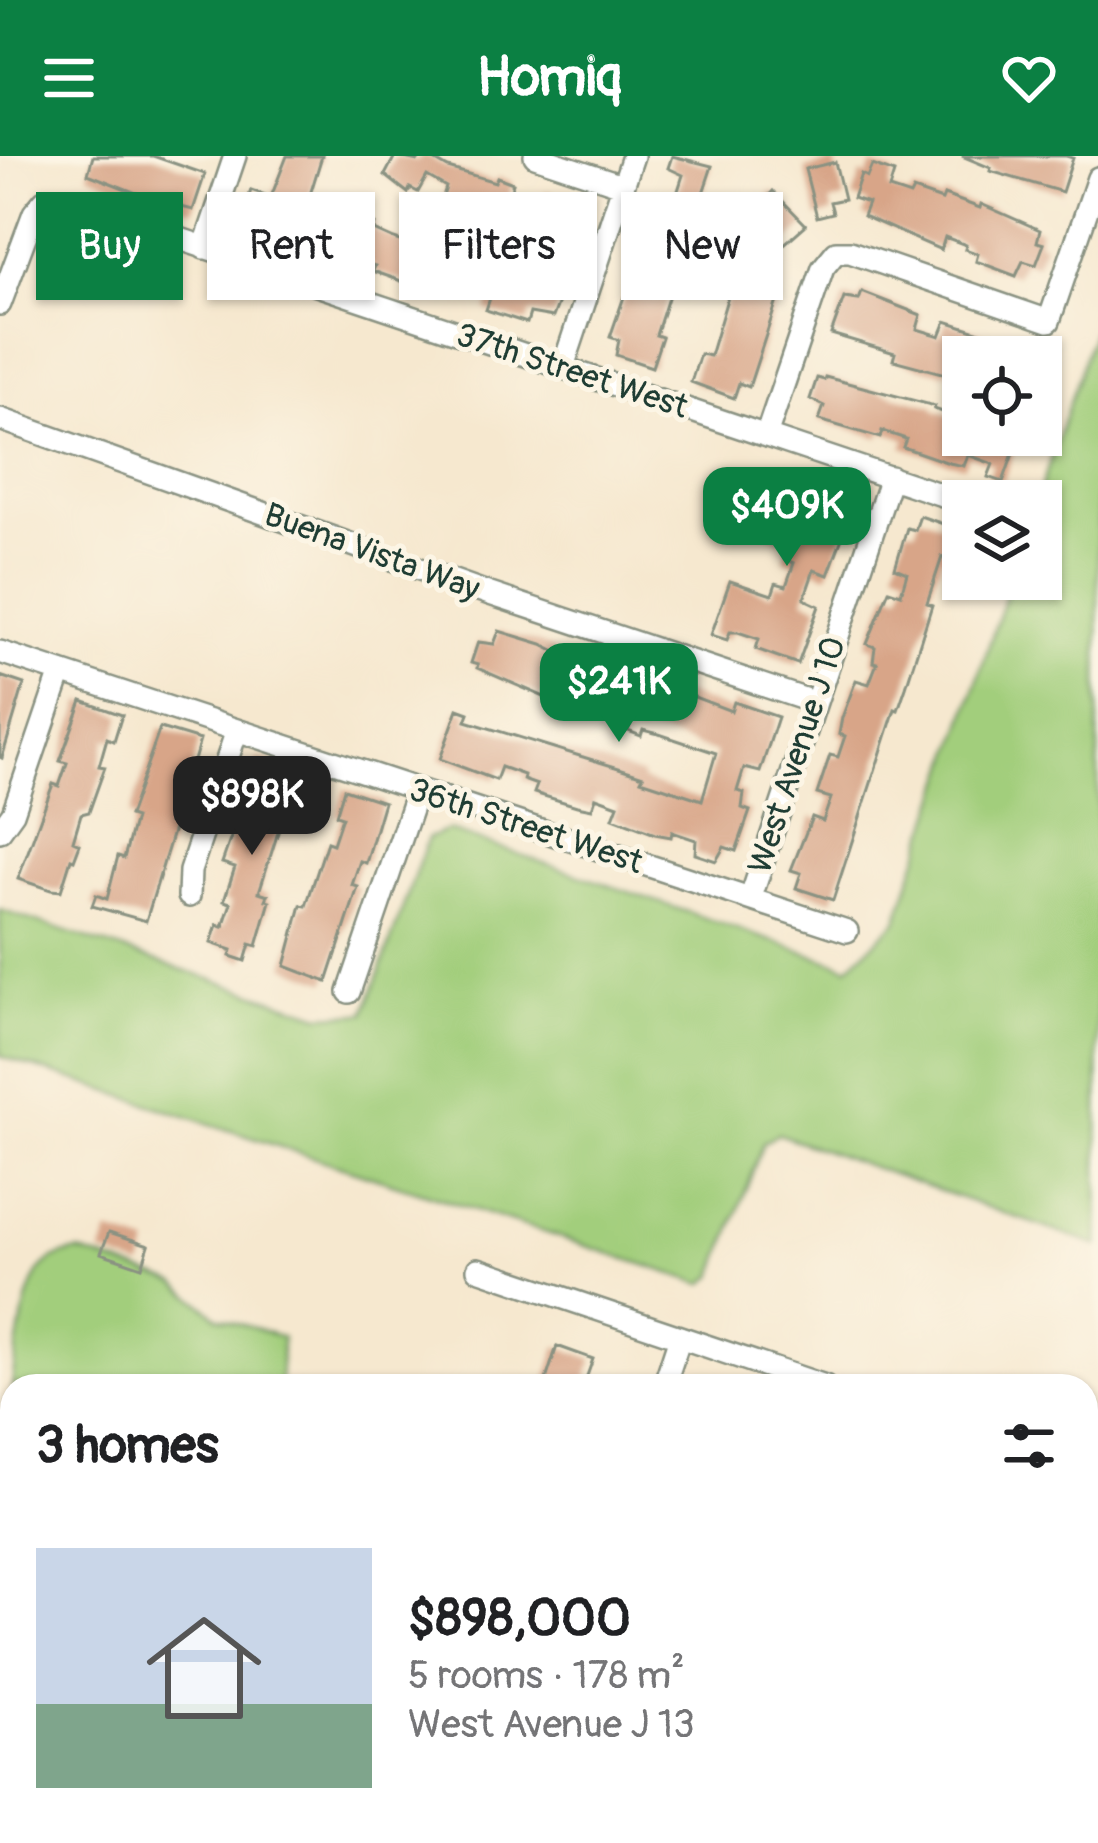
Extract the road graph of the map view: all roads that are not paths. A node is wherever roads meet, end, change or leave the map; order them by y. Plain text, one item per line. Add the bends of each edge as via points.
1 (236, 156) edge
2 (535, 156) edge
3 (632, 156) edge
4 (1098, 178) edge
5 (622, 185) junction
6 (204, 248) junction
7 (1, 299) edge
8 (563, 367) junction
9 (0, 419) edge
10 (766, 436) junction
11 (890, 477) junction
12 (942, 495) edge
13 (0, 652) edge
14 (61, 672) junction
15 (813, 702) junction
16 (237, 730) junction
17 (417, 792) junction
18 (0, 831) edge
19 (189, 896) dead end
20 (751, 897) junction
21 (847, 931) dead end
22 (350, 992) dead end
23 (478, 1269) dead end
24 (680, 1337) junction
25 (668, 1374) edge
26 (789, 1374) edge

1 - 6 street
2 - 5 street
3 - 5 street
4 - 10 street via 1049,321 836,252 823,268
5 - 8 street
6 - 7 street, 37th Street West via 64,200 44,201
6 - 8 street, 37th Street West
8 - 10 street, 37th Street West
9 - 15 street, Buena Vista Way
10 - 11 street, 37th Street West
11 - 12 street, 37th Street West
11 - 15 street, West Avenue J 10
13 - 14 street, 36th Street West
14 - 16 street, 36th Street West
14 - 18 street
15 - 20 street, West Avenue J 10
16 - 17 street, 36th Street West
16 - 19 street
17 - 20 street, 36th Street West
17 - 22 street
20 - 21 street, 36th Street West
23 - 24 street
24 - 25 street
24 - 26 street

